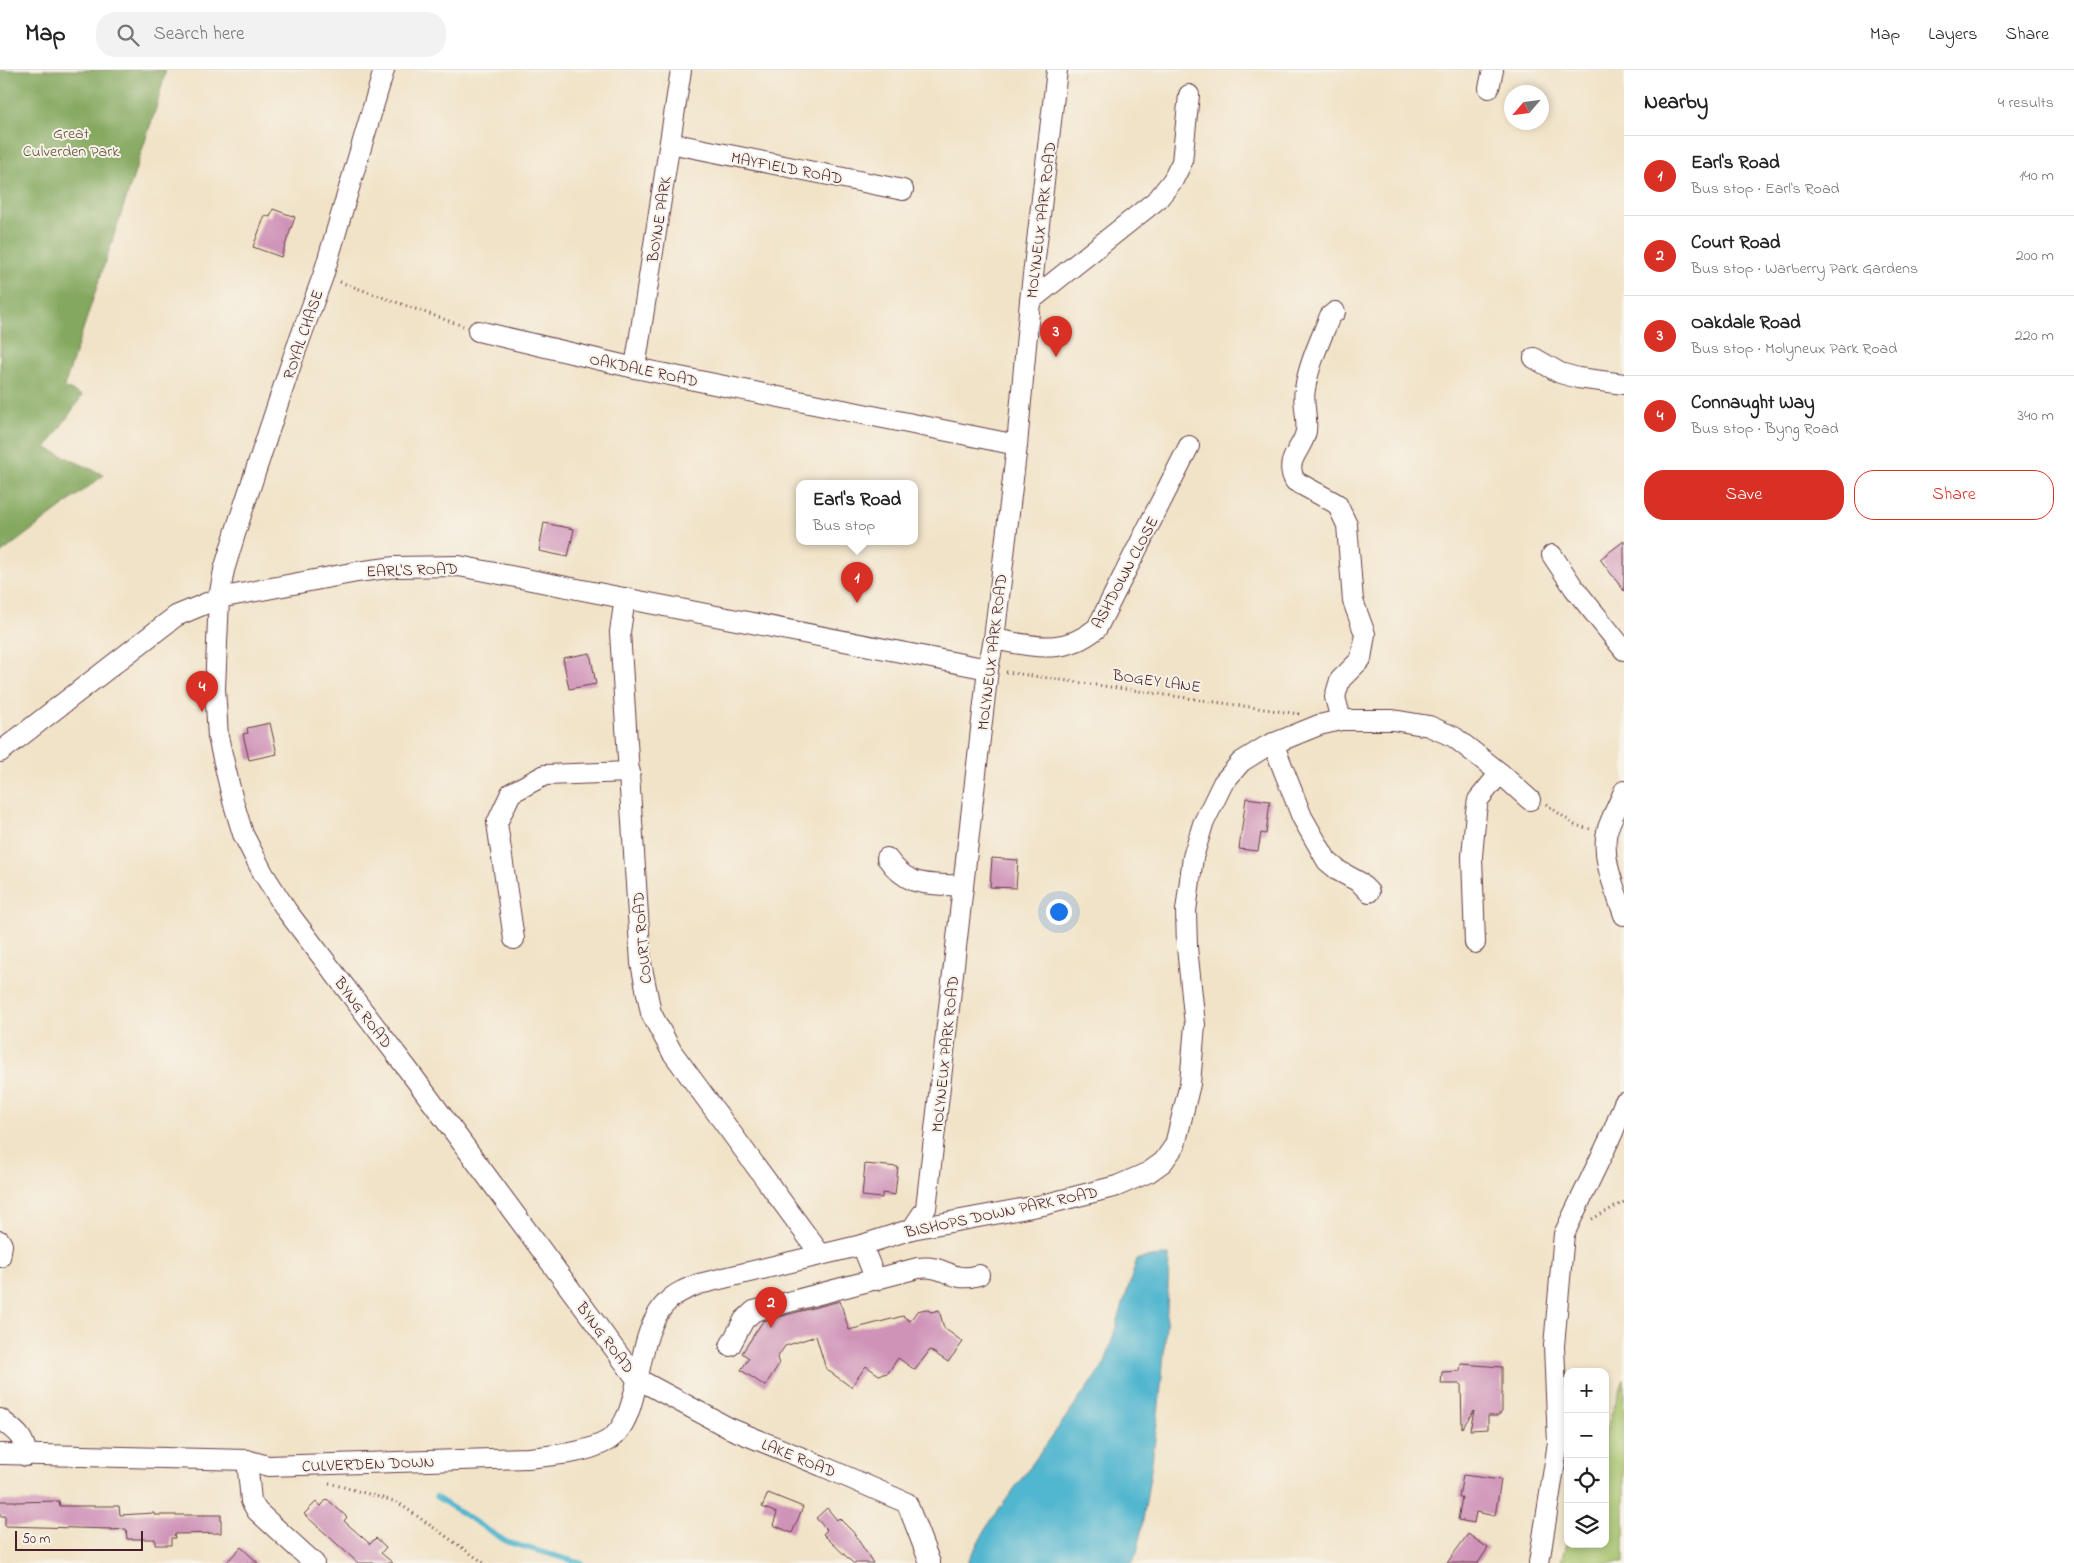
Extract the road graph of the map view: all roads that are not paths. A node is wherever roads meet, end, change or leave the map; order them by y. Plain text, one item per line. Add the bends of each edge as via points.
1 (384, 70) edge
2 (681, 70) edge
3 (1057, 70) edge
4 (1189, 95) dead end
5 (670, 143) junction
6 (903, 190) dead end
7 (1030, 301) junction
8 (1335, 312) dead end
9 (478, 331) road end
10 (1534, 358) dead end
11 (635, 368) junction
12 (1624, 384) edge
13 (1017, 445) junction
14 (1190, 446) dead end
15 (1552, 556) dead end
16 (219, 598) junction
17 (625, 598) junction
18 (994, 639) junction
19 (1624, 650) edge
20 (988, 669) junction
21 (1341, 720) junction
22 (1273, 744) junction
23 (0, 752) edge
24 (630, 772) junction
25 (1500, 773) junction
26 (1624, 791) edge
27 (1530, 800) road end
28 (887, 858) dead end
29 (963, 886) junction
30 (1369, 892) dead end
31 (1624, 915) edge
32 (514, 939) dead end
33 (1474, 943) dead end
34 (1624, 1103) edge
35 (912, 1229) junction
36 (0, 1241) edge
37 (862, 1245) junction
38 (821, 1255) junction
39 (0, 1257) edge
40 (979, 1275) dead end
41 (876, 1280) junction
42 (652, 1324) joint
43 (730, 1346) dead end
44 (636, 1378) junction
45 (0, 1420) edge
46 (0, 1454) edge
47 (26, 1456) junction
48 (247, 1460) junction
49 (314, 1563) edge
50 (930, 1563) edge
51 (1539, 1563) edge

1 - 16 street, ROYAL CHASE via 322,276 238,524
2 - 5 street, BOYNE PARK
3 - 7 street, MOLYNEUX PARK ROAD
4 - 7 street via 1182,162 1173,180 1158,199
5 - 6 street, MAYFIELD ROAD
5 - 11 street, BOYNE PARK
7 - 13 street, MOLYNEUX PARK ROAD
8 - 21 street via 1330,316 1308,374 1304,401 1306,433 1293,456 1291,474 1295,481 1337,504 1347,525 1354,601 1365,634 1361,659 1340,680 1335,697
9 - 11 street, OAKDALE ROAD
10 - 12 street via 1560,373
11 - 13 street, OAKDALE ROAD
13 - 18 street, MOLYNEUX PARK ROAD
14 - 18 street, ASHDOWN CLOSE via 1097,628 1072,642 1045,648
15 - 19 street
16 - 17 street, EARL'S ROAD via 357,572 395,567 459,566
16 - 23 street, EARL'S ROAD via 176,616
16 - 44 street, BYNG ROAD via 215,688 218,737 238,817 263,873 287,911
17 - 20 street, EARL'S ROAD
17 - 24 street, COURT ROAD via 620,632
18 - 20 street, MOLYNEUX PARK ROAD
20 - 29 street, MOLYNEUX PARK ROAD
21 - 22 street, BISHOPS DOWN PARK ROAD via 1319,725
21 - 25 street, BISHOPS DOWN PARK ROAD via 1393,720 1429,726 1454,737
22 - 30 street via 1302,817 1327,861
22 - 35 street, BISHOPS DOWN PARK ROAD via 1241,762 1223,783 1203,824 1193,857 1186,911 1194,1025 1190,1084 1175,1145 1163,1162 1149,1172 1107,1188 1043,1205
24 - 32 street via 545,775 511,793 497,822
24 - 38 street, COURT ROAD via 641,963 651,1013 672,1052
25 - 27 street, BISHOPS DOWN PARK ROAD
25 - 33 street via 1478,800 1476,812 1472,856
26 - 31 street via 1608,830 1605,847 1610,876
28 - 29 street via 896,871 911,881
29 - 35 street, MOLYNEUX PARK ROAD via 926,1208
34 - 51 street via 1564,1234 1554,1346 1558,1443
35 - 37 street, BISHOPS DOWN PARK ROAD
36 - 39 street
37 - 38 street, BISHOPS DOWN PARK ROAD
37 - 41 street
38 - 42 street, BISHOPS DOWN PARK ROAD via 699,1284 669,1300
40 - 41 street via 958,1278 931,1266
41 - 43 street via 754,1311 744,1320
42 - 44 street, CULVERDEN DOWN
44 - 48 street, CULVERDEN DOWN via 630,1412 615,1434 596,1445 563,1454 528,1458 268,1466
44 - 50 street, LAKE ROAD via 729,1428 907,1503
45 - 47 street via 23,1439
46 - 47 street, CULVERDEN DOWN
47 - 48 street, CULVERDEN DOWN
48 - 49 street via 251,1501

